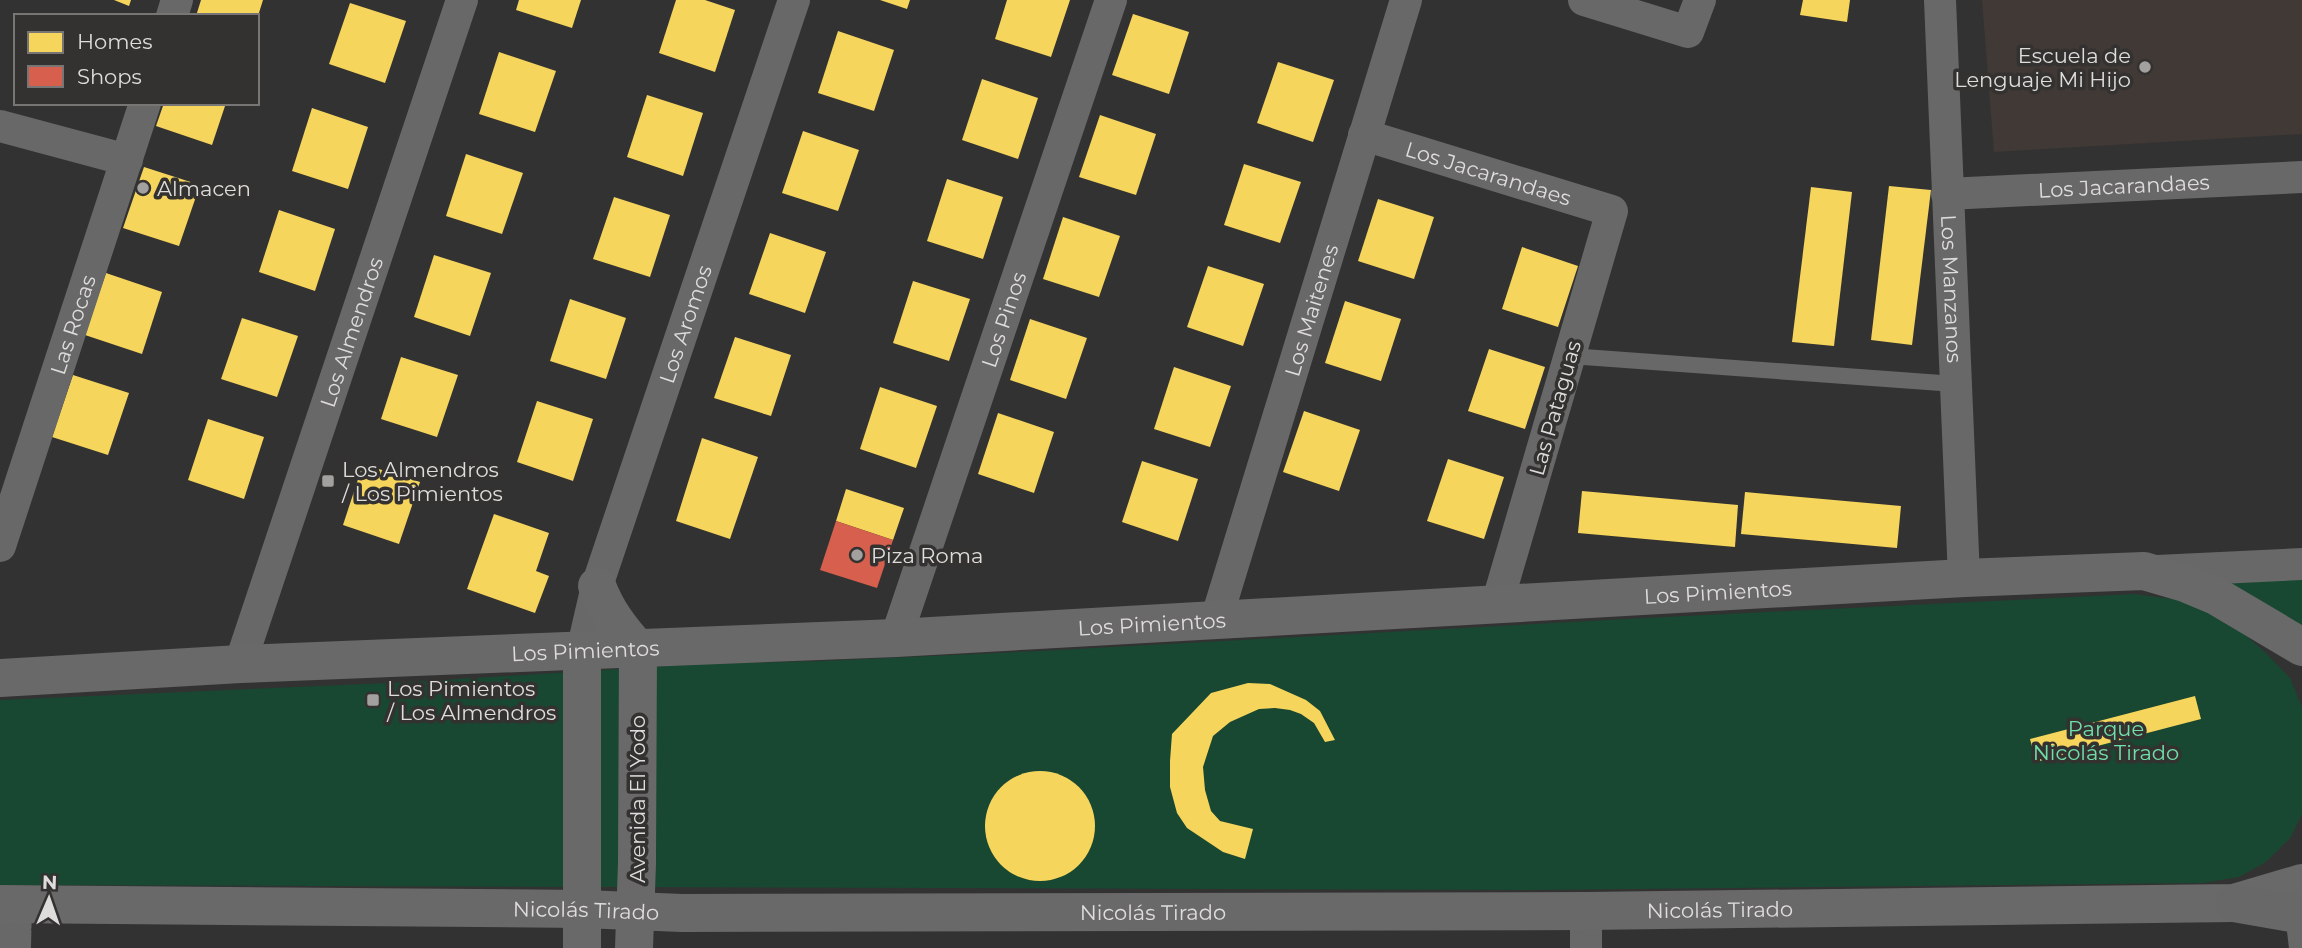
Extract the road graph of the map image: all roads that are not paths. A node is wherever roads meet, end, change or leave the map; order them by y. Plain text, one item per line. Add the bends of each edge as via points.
1 (462, 0) edge
2 (794, 0) edge
3 (1111, 0) edge
4 (1406, 0) edge
5 (1584, 0) edge
6 (1700, 0) edge
7 (1940, 0) edge
8 (144, 105) edge
9 (0, 126) edge
10 (1364, 135) junction
11 (127, 160) junction
12 (2302, 177) edge
13 (1947, 194) junction
14 (1612, 211) joint
15 (1570, 356) junction
16 (1955, 384) junction
17 (0, 546) edge
18 (2302, 564) edge
19 (2144, 571) junction
20 (1964, 578) junction
21 (597, 586) junction
22 (1497, 604) junction
23 (1216, 620) junction
24 (896, 638) junction
25 (638, 649) junction
26 (582, 651) junction
27 (2298, 653) edge
28 (240, 664) junction
29 (0, 678) edge
30 (2302, 855) edge
31 (2234, 903) junction
32 (8, 904) edge
33 (583, 909) junction
34 (1586, 911) junction
35 (2298, 915) edge
36 (635, 930) edge
37 (15, 948) edge
38 (582, 948) edge
39 (1586, 948) edge

1 - 28 street, Los Almendros
2 - 21 street, Los Aromos
3 - 24 street, Los Pinos
4 - 10 street, Los Maitenes
5 - 6 street via 1688,32
7 - 13 street, Los Manzanos
8 - 11 street, Las Rocas
9 - 11 street
10 - 14 street, Los Jacarandaes
10 - 23 street, Los Maitenes
11 - 17 street, Las Rocas
12 - 13 street, Los Jacarandaes
13 - 16 street, Los Manzanos
14 - 15 street, Las Pataguas
15 - 16 lane
15 - 22 street, Las Pataguas
16 - 20 street, Los Manzanos
18 - 19 street, Los Pimientos
19 - 20 main road, Los Pimientos
19 - 27 main road via 2216,596 2256,618
20 - 22 main road, Los Pimientos
21 - 25 main road via 616,626
21 - 26 street, Los Aromos
22 - 23 main road, Los Pimientos
23 - 24 main road, Los Pimientos
24 - 25 main road, Los Pimientos
25 - 26 main road, Los Pimientos
25 - 36 main road, Avenida El Yodo
26 - 28 main road, Los Pimientos
26 - 33 main road
28 - 29 main road, Los Pimientos
30 - 31 main road via 2281,876
31 - 34 main road, Nicolás Tirado
31 - 35 main road
32 - 33 main road, Nicolás Tirado
32 - 37 street
33 - 36 main road, Nicolás Tirado
33 - 38 main road
34 - 36 main road, Nicolás Tirado
34 - 39 street

